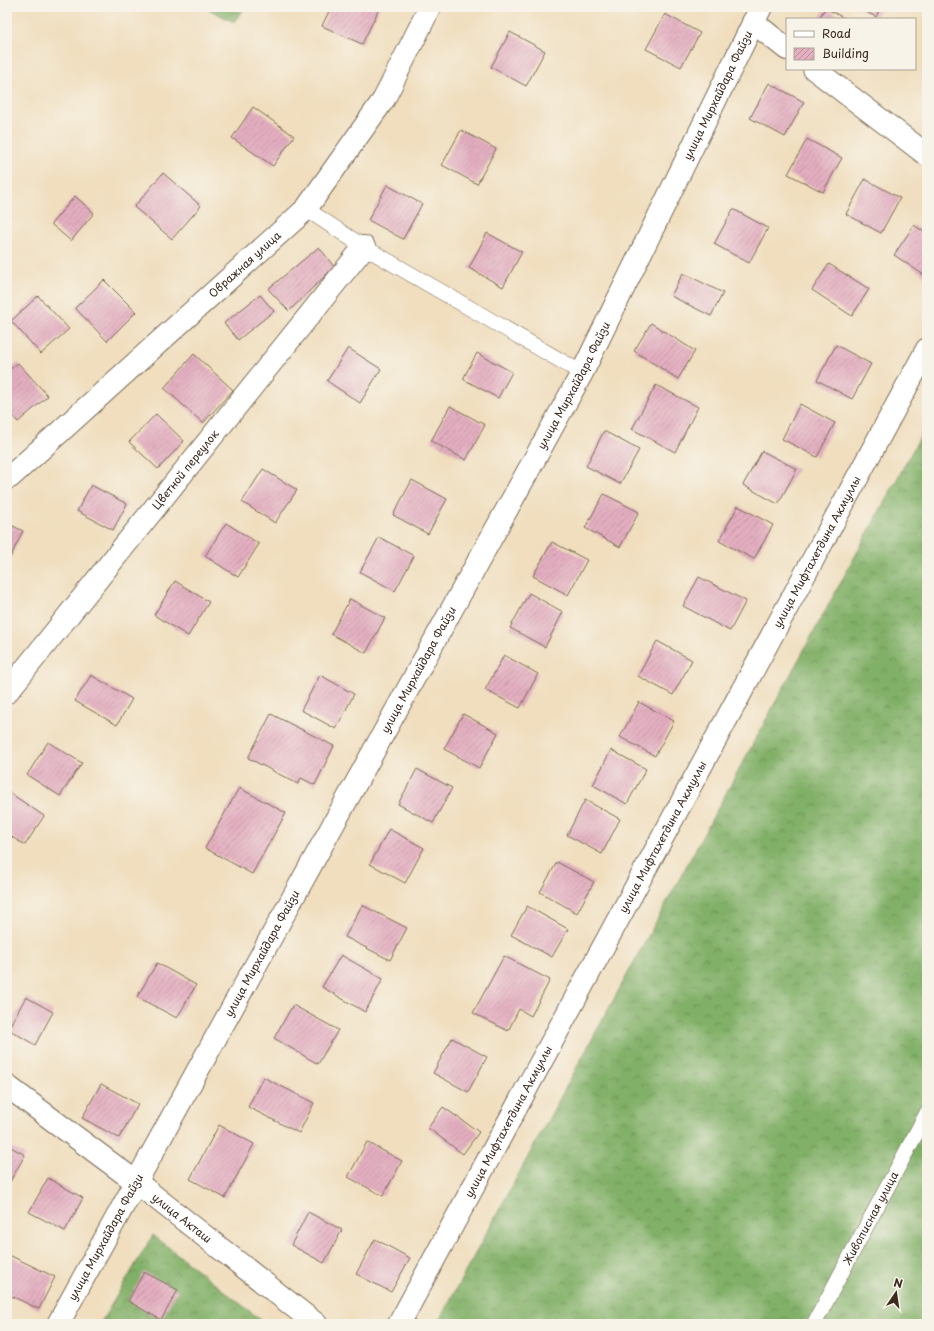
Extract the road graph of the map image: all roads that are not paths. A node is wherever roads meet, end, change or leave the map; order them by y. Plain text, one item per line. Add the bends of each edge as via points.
1 (430, 7) edge
2 (757, 15) edge
3 (786, 47) edge
4 (815, 70) edge
5 (927, 155) edge
6 (306, 209) junction
7 (364, 247) junction
8 (927, 349) edge
9 (582, 373) junction
10 (7, 478) edge
11 (7, 692) edge
12 (7, 1086) edge
13 (927, 1113) edge
14 (136, 1182) junction
15 (58, 1324) edge
16 (316, 1324) edge
17 (399, 1324) edge
18 (814, 1324) edge

1 - 6 street, Овражная улица via 384,99
2 - 3 street
2 - 9 street, улица Мирхайдара Файзи
4 - 5 street
6 - 7 lane
6 - 10 street, Овражная улица
7 - 9 lane
7 - 11 street, Цветной переулок
8 - 17 street, улица Мифтахетдина Акмуллы
9 - 14 street, улица Мирхайдара Файзи
12 - 14 street, улица Акташ
13 - 18 lane, Живописная улица
14 - 15 street, улица Мирхайдара Файзи
14 - 16 street, улица Акташ

